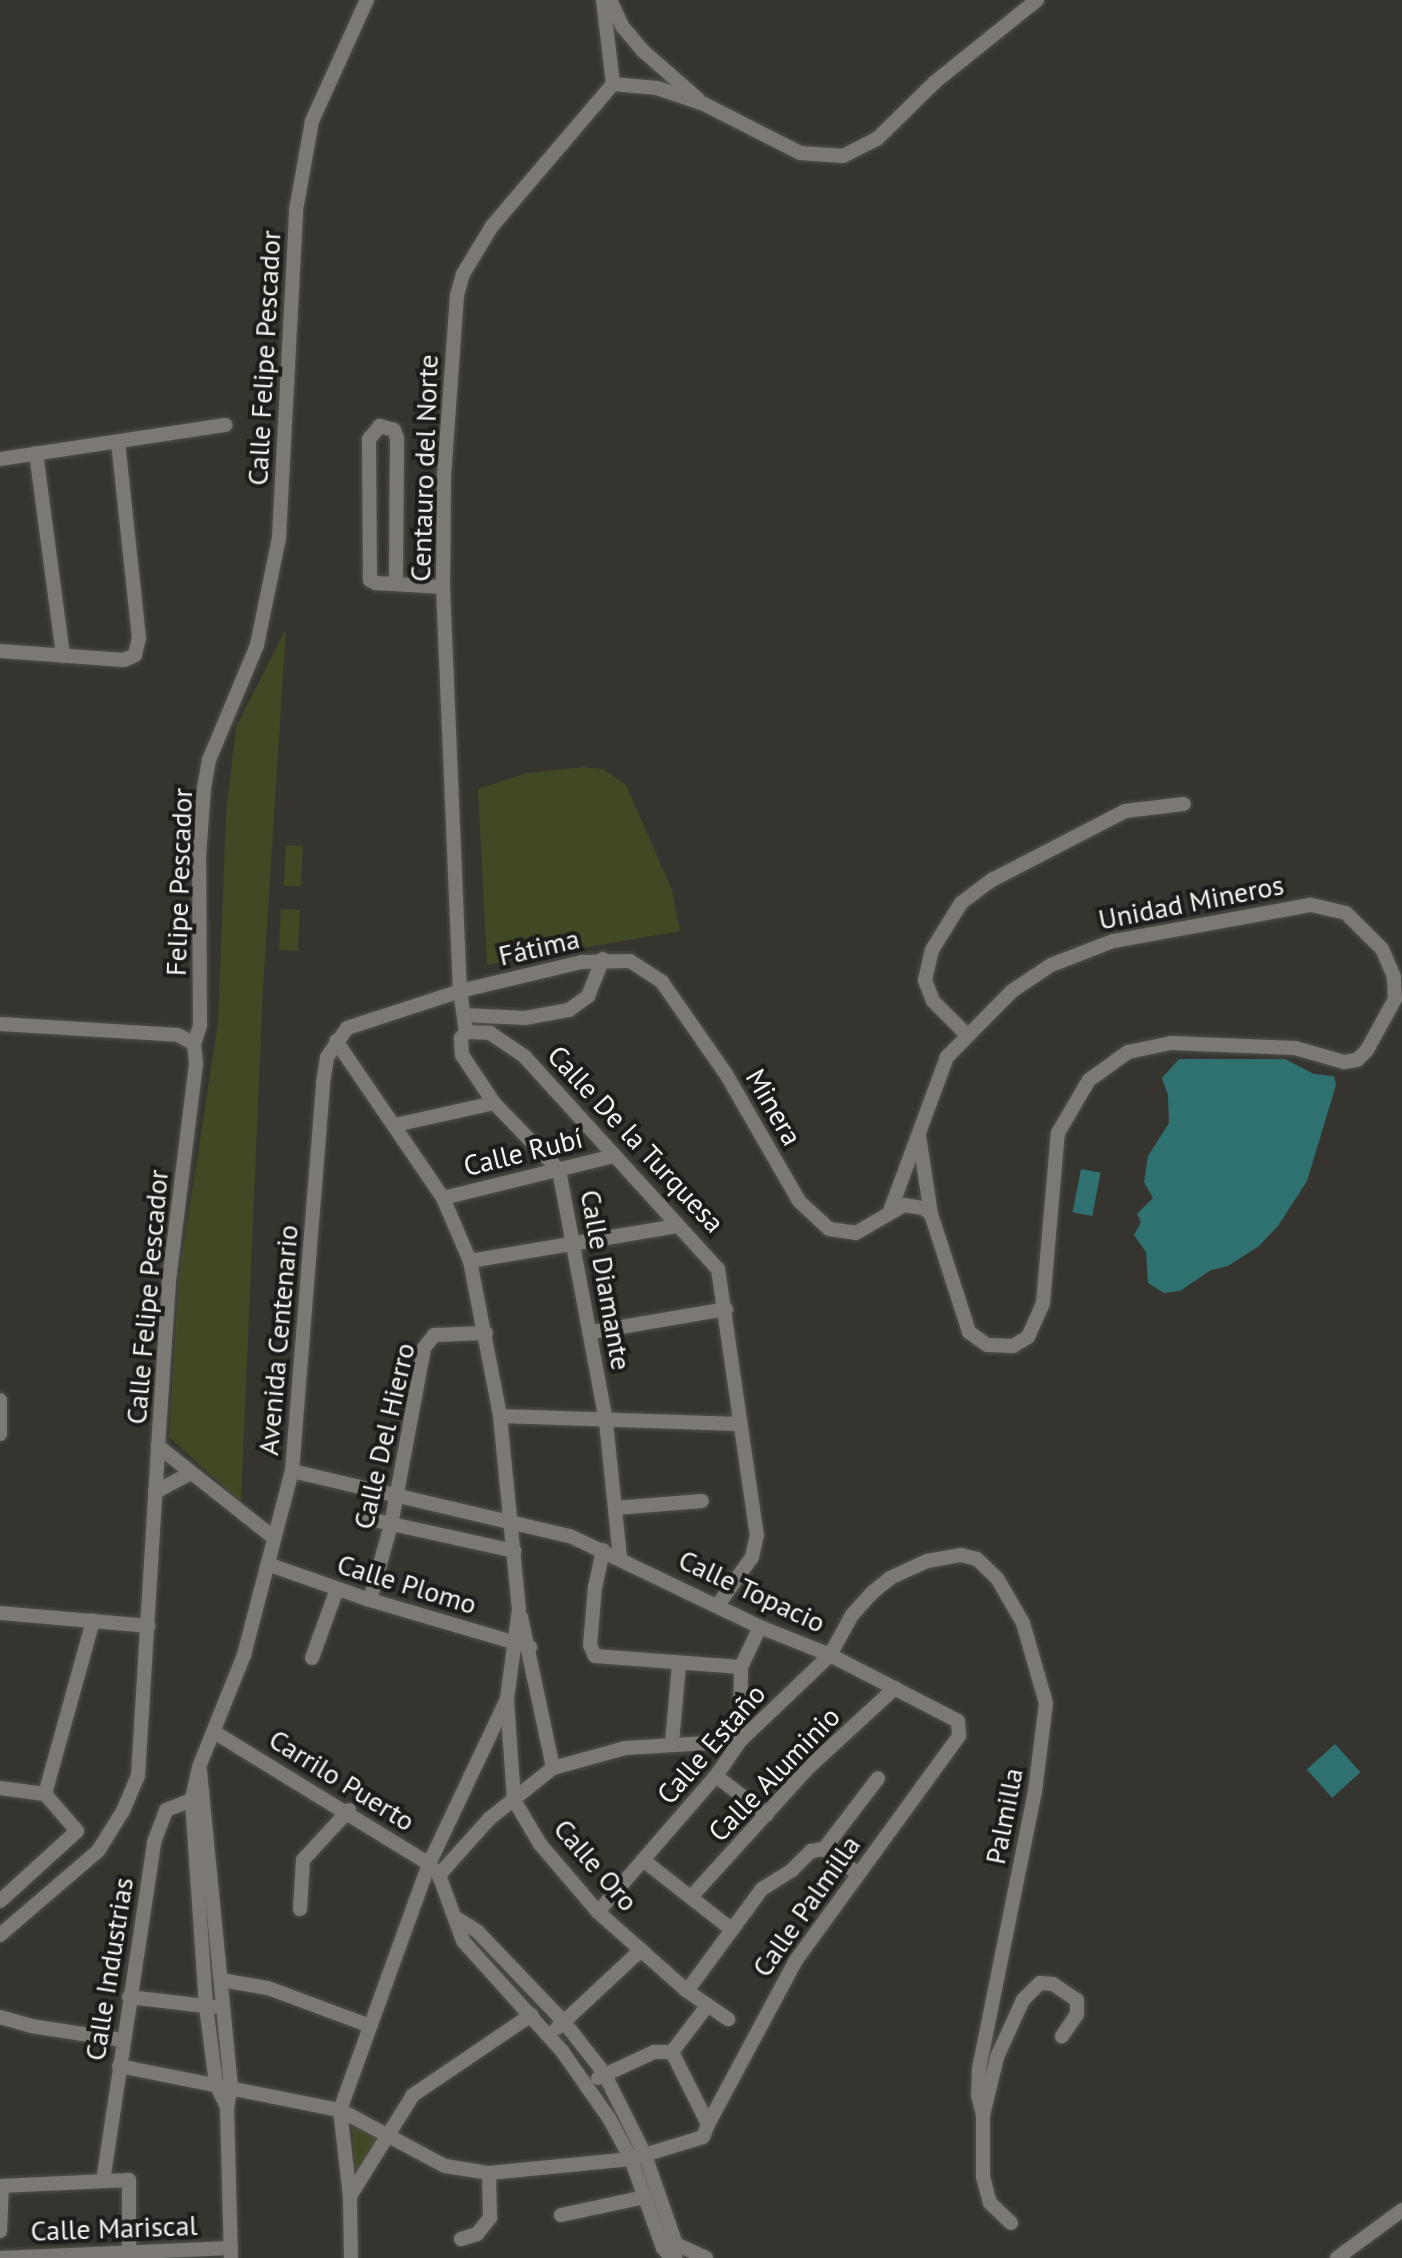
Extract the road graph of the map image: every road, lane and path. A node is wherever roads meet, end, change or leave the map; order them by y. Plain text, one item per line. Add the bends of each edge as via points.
1 (367, 0) edge
2 (607, 0) edge
3 (1037, 0) edge
4 (613, 84) junction
5 (704, 104) junction
6 (226, 425) dead end
7 (118, 442) junction
8 (36, 453) junction
9 (0, 458) edge
10 (396, 583) junction
11 (443, 586) junction
12 (0, 651) edge
13 (63, 656) junction
14 (223, 723) joint
15 (1184, 804) dead end
16 (603, 959) junction
17 (630, 961) joint
18 (460, 991) junction
19 (464, 1014) junction
20 (0, 1024) edge
21 (466, 1032) junction
22 (966, 1034) junction
23 (336, 1040) junction
24 (194, 1044) junction
25 (196, 1064) joint
26 (494, 1103) junction
27 (395, 1125) junction
28 (918, 1134) junction
29 (614, 1156) junction
30 (560, 1170) junction
31 (443, 1198) junction
32 (890, 1211) junction
33 (930, 1214) junction
34 (677, 1226) junction
35 (576, 1242) junction
36 (470, 1261) junction
37 (726, 1309) junction
38 (592, 1332) junction
39 (486, 1333) junction
40 (0, 1400) edge
41 (500, 1416) junction
42 (606, 1422) junction
43 (738, 1424) junction
44 (0, 1434) edge
45 (158, 1446) junction
46 (292, 1471) junction
47 (190, 1473) junction
48 (155, 1492) junction
49 (395, 1493) junction
50 (702, 1501) dead end
51 (615, 1508) junction
52 (369, 1518) dead end
53 (512, 1519) junction
54 (391, 1524) junction
55 (274, 1538) junction
56 (603, 1550) junction
57 (515, 1551) junction
58 (961, 1555) joint
59 (620, 1557) junction
60 (270, 1565) junction
61 (337, 1590) junction
62 (370, 1600) junction
63 (718, 1605) junction
64 (0, 1614) edge
65 (93, 1621) junction
66 (148, 1626) junction
67 (760, 1628) junction
68 (522, 1645) junction
69 (830, 1655) junction
70 (312, 1658) dead end
71 (678, 1664) junction
72 (740, 1667) junction
73 (895, 1688) junction
74 (506, 1699) junction
75 (960, 1726) joint
76 (214, 1732) junction
77 (740, 1741) junction
78 (672, 1743) junction
79 (553, 1768) junction
80 (716, 1776) junction
81 (878, 1778) dead end
82 (0, 1788) edge
83 (46, 1794) junction
84 (198, 1798) junction
85 (514, 1800) junction
86 (349, 1810) junction
87 (767, 1815) junction
88 (817, 1850) junction
89 (643, 1860) junction
90 (434, 1870) junction
91 (857, 1873) junction
92 (691, 1898) junction
93 (0, 1900) edge
94 (206, 1908) junction
95 (300, 1909) dead end
96 (598, 1912) junction
97 (456, 1918) junction
98 (731, 1928) junction
99 (0, 1936) edge
100 (640, 1950) junction
101 (517, 1974) junction
102 (222, 1980) junction
103 (504, 1985) junction
104 (686, 1991) junction
105 (129, 1997) junction
106 (206, 2006) junction
107 (707, 2006) junction
108 (223, 2008) junction
109 (0, 2016) edge
110 (531, 2016) junction
111 (728, 2019) dead end
112 (564, 2022) junction
113 (370, 2026) junction
114 (549, 2036) junction
115 (1062, 2036) dead end
116 (123, 2040) junction
117 (672, 2052) junction
118 (119, 2066) junction
119 (604, 2073) junction
120 (223, 2085) junction
121 (589, 2085) junction
122 (340, 2110) junction
123 (984, 2115) junction
124 (708, 2126) junction
125 (387, 2134) junction
126 (638, 2157) junction
127 (488, 2173) junction
128 (103, 2181) junction
129 (1, 2186) edge
130 (350, 2196) junction
131 (644, 2197) junction
132 (1402, 2210) edge
133 (560, 2215) dead end
134 (1011, 2223) dead end
135 (0, 2230) edge
136 (462, 2239) dead end
137 (672, 2252) edge
138 (231, 2253) edge
139 (129, 2254) edge
140 (0, 2258) edge
141 (351, 2258) edge
142 (706, 2258) edge
143 (1338, 2258) edge

1 - 14 street, Calle Felipe Pescador via 312,121 296,210 280,538 257,644
2 - 4 street
2 - 5 street via 642,50
3 - 5 street via 877,140 843,156 800,153
4 - 5 street via 657,88
4 - 11 street, Centauro del Norte via 492,226 463,274 444,478
6 - 7 street
7 - 8 street
7 - 13 street via 139,638 130,658
8 - 9 street
8 - 13 street
10 - 10 street via 376,584 368,572 368,439 380,426 397,438
10 - 11 street
11 - 18 street, Centauro del Norte
12 - 13 street
14 - 24 street, Felipe Pescador via 204,788 200,1025
15 - 22 street via 1125,812 992,880 962,903 932,950 925,980 933,1001
16 - 17 street, Fátima
16 - 18 street, Fátima
16 - 19 street via 588,996 569,1010 525,1018
17 - 32 street, Minera via 662,982 726,1074 800,1201 829,1228 856,1234
18 - 19 street, Calle Diamante
18 - 23 street via 362,1020
19 - 21 street, Calle Diamante
20 - 24 street via 178,1034
21 - 26 street, Calle Diamante via 462,1055
21 - 29 street, Calle De la Turquesa via 490,1032 514,1046
22 - 28 street, Unidad Mineros via 939,1072
22 - 33 street, Unidad Mineros via 1029,978 1086,950 1290,906 1346,913 1382,949 1394,977 1392,1007 1357,1060 1295,1048 1171,1043 1128,1052 1089,1080 1058,1134 1047,1283 1038,1318 1022,1342 988,1345 969,1332
23 - 27 street
23 - 46 street, Avenida Centenario via 322,1082
24 - 25 street, Felipe Pescador
25 - 45 street, Calle Felipe Pescador
26 - 27 street
26 - 30 street, Calle Diamante
27 - 31 street
28 - 32 street, Unidad Mineros
28 - 33 street
29 - 30 street, Calle Rubí
29 - 34 street, Calle De la Turquesa
30 - 31 street, Calle Rubí
30 - 35 street, Calle Diamante
31 - 36 street
32 - 33 street via 912,1205
34 - 35 street
34 - 37 street, Calle De la Turquesa via 712,1257
35 - 36 street
35 - 38 street, Calle Diamante
36 - 39 street
37 - 38 street
37 - 43 street, Calle De la Turquesa
38 - 42 street, Calle Diamante
39 - 41 street
39 - 49 street, Calle Del Hierro via 429,1339
40 - 44 street
41 - 42 street
41 - 53 street
42 - 43 street
42 - 51 street, Calle Diamante
43 - 63 street, Calle De la Turquesa via 757,1535 752,1557
45 - 47 street, Calle Felipe Pescador
45 - 48 street
46 - 49 street, Calle Topacio
46 - 55 street, Avenida Centenario
47 - 48 street
47 - 55 street, Calle Felipe Pescador
48 - 66 street
49 - 53 street, Calle Topacio
49 - 54 street, Calle Del Hierro
50 - 51 street
51 - 59 street, Calle Diamante
52 - 54 street
53 - 56 street, Calle Topacio
53 - 57 street
54 - 57 street
54 - 62 street, Calle Del Hierro
55 - 60 street, Avenida Centenario
56 - 59 street, Calle Topacio
56 - 71 street via 590,1644 598,1658
57 - 68 street
58 - 69 street, Calle Estaño via 890,1578 852,1615
58 - 123 street, Palmilla via 977,1559 997,1578 1023,1623 1046,1703 979,2069
59 - 63 street, Calle Topacio
60 - 61 street, Calle Plomo
60 - 76 street, Avenida Centenario
61 - 62 street, Calle Plomo
61 - 70 street
62 - 68 street, Calle Plomo
63 - 67 street, Calle Topacio
64 - 65 street
65 - 66 street
65 - 83 street
66 - 99 street via 138,1776 124,1811 98,1851
67 - 69 street, Calle Topacio
67 - 72 street
68 - 74 street
68 - 79 street
69 - 73 street, Calle Topacio
69 - 77 street, Calle Estaño
71 - 72 street
71 - 78 street
72 - 77 street
73 - 75 street, Calle Topacio
73 - 87 street, Calle Aluminio
74 - 85 street, Calle Oro
74 - 90 street
75 - 91 street, Calle Palmilla
76 - 84 street, Avenida Centenario via 199,1766
76 - 86 street, Carrilo Puerto
77 - 78 street
77 - 80 street, Calle Estaño
78 - 79 street
79 - 85 street
80 - 87 street
80 - 89 street, Calle Estaño
81 - 88 street
82 - 83 street
83 - 93 street via 77,1831
84 - 94 street, Avenida Centenario
84 - 105 street, Calle Industrias via 170,1806 158,1828
85 - 90 street
85 - 96 street, Calle Oro via 558,1869
86 - 90 street, Carrilo Puerto
86 - 95 street via 303,1860
87 - 92 street, Calle Aluminio
88 - 91 street
88 - 98 street via 762,1889
89 - 92 street
89 - 96 street, Calle Estaño
90 - 97 street
90 - 113 street
91 - 124 street, Calle Palmilla via 774,1996
92 - 98 street
94 - 102 street, Avenida Centenario
94 - 106 street, Avenida Centenario
96 - 100 street, Calle Oro
97 - 101 street
97 - 103 street via 464,1942
98 - 104 street
100 - 104 street, Calle Oro
100 - 112 street
101 - 103 street
101 - 112 street
102 - 108 street, Avenida Centenario
102 - 113 street via 268,1988
103 - 110 street
104 - 107 street, Calle Oro
105 - 106 street
105 - 116 street, Calle Industrias
106 - 108 street
106 - 120 street, Avenida Centenario
107 - 111 street, Calle Oro
107 - 117 street
108 - 120 street, Avenida Centenario
109 - 116 street
110 - 114 street
110 - 125 street via 412,2094
112 - 114 street
112 - 119 street
113 - 122 street
114 - 121 street
115 - 123 street via 1077,2014 1077,2000 1040,1983 1002,2041
116 - 118 street, Calle Industrias
117 - 119 street via 654,2052
117 - 124 street
118 - 120 street
118 - 128 street, Calle Industrias
119 - 121 street
119 - 126 street
120 - 122 street
120 - 138 street, Avenida Centenario
121 - 126 street
122 - 125 street
122 - 130 street
123 - 134 street via 985,2191
124 - 126 street via 697,2140
125 - 127 street via 445,2166
125 - 130 street
126 - 127 street
126 - 131 street
126 - 137 street
127 - 136 street via 490,2218
128 - 129 street
128 - 139 street via 129,2180
129 - 135 street
130 - 141 street
131 - 133 street
131 - 137 street
132 - 143 street
137 - 142 street
138 - 139 street, Calle Mariscal
139 - 140 street, Calle Mariscal

